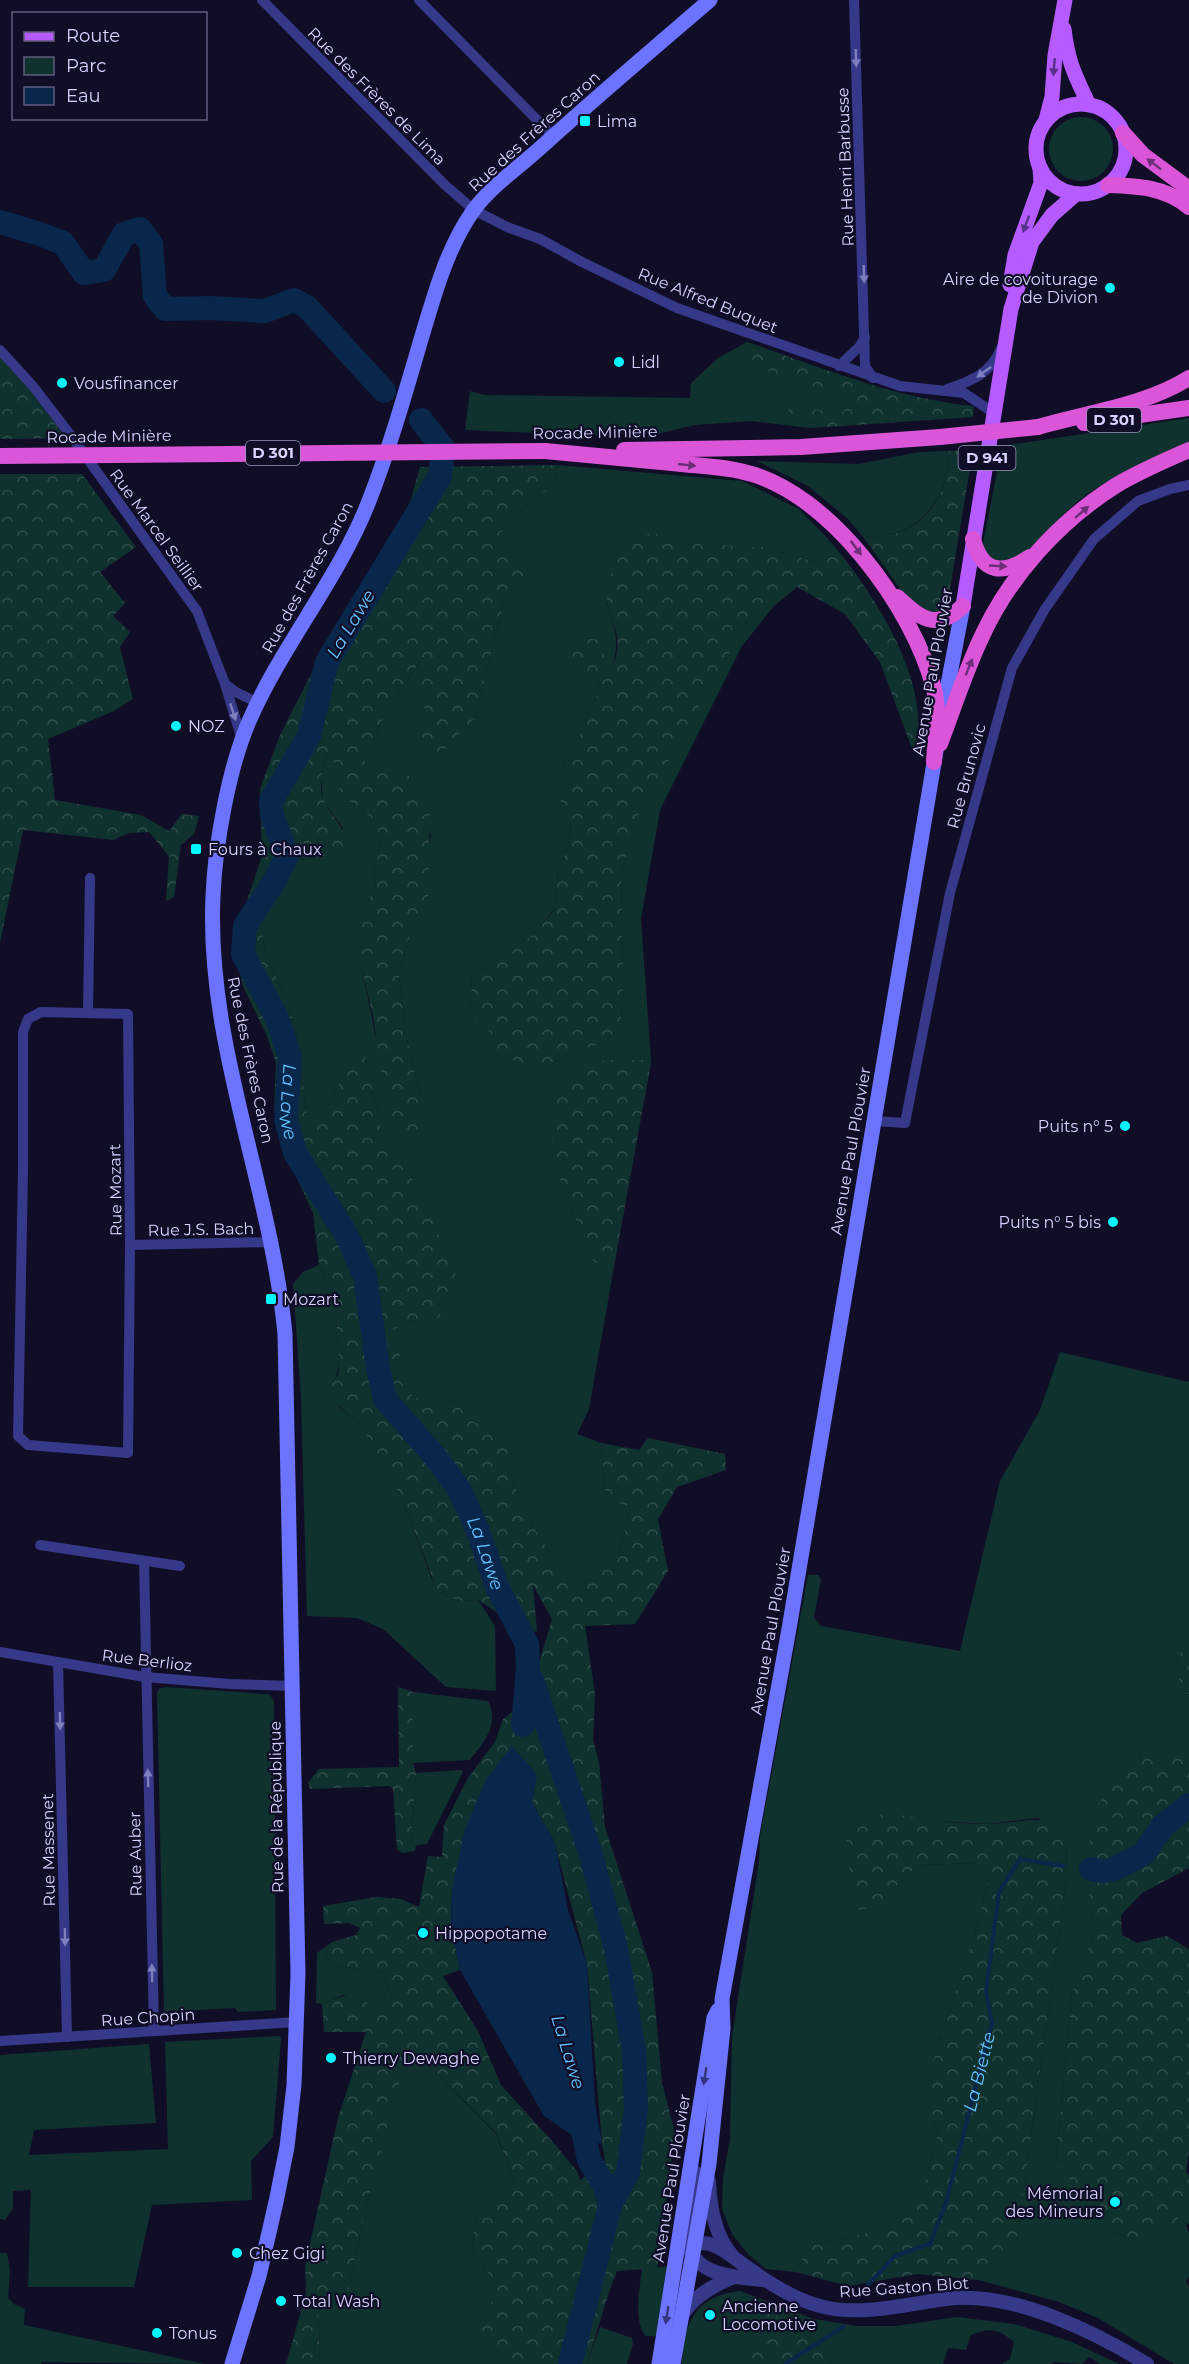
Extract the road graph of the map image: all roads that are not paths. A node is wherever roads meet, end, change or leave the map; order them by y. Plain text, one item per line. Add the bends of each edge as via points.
1 (262, 0) edge
2 (418, 0) edge
3 (710, 0) edge
4 (854, 0) edge
5 (1064, 7) edge
6 (1089, 105) junction
7 (1046, 120) junction
8 (1123, 133) junction
9 (554, 136) junction
10 (1040, 168) junction
11 (1107, 185) junction
12 (1189, 189) edge
13 (1076, 194) junction
14 (1189, 207) edge
15 (474, 210) junction
16 (1011, 309) junction
17 (1008, 332) junction
18 (866, 333) junction
19 (0, 350) edge
20 (839, 366) junction
21 (873, 378) junction
22 (1189, 378) edge
23 (941, 391) junction
24 (1189, 408) edge
25 (995, 416) junction
26 (1038, 427) junction
27 (1189, 450) edge
28 (545, 451) junction
29 (0, 456) edge
30 (1189, 485) edge
31 (973, 539) junction
32 (1036, 554) junction
33 (885, 587) junction
34 (963, 606) junction
35 (225, 684) junction
36 (258, 703) junction
37 (242, 740) junction
38 (933, 762) junction
39 (90, 879) dead end
40 (88, 1013) junction
41 (874, 1121) junction
42 (272, 1242) junction
43 (130, 1245) junction
44 (40, 1545) dead end
45 (144, 1561) junction
46 (180, 1566) dead end
47 (0, 1652) edge
48 (58, 1662) junction
49 (145, 1677) junction
50 (292, 1686) junction
51 (722, 1999) junction
52 (297, 2022) junction
53 (154, 2031) junction
54 (68, 2037) junction
55 (0, 2041) edge
56 (696, 2138) junction
57 (709, 2164) junction
58 (693, 2248) junction
59 (736, 2260) junction
60 (675, 2267) junction
61 (735, 2277) junction
62 (765, 2280) junction
63 (682, 2316) junction
64 (232, 2364) edge
65 (659, 2364) edge
66 (674, 2364) edge
67 (1147, 2364) edge

1 - 15 street, Rue des Frères de Lima
2 - 9 street
3 - 9 main road, Rue des Frères Caron
4 -> 18 street, Rue Henri Barbusse
5 - 6 main road via 1067,54 1073,76
5 -> 7 main road
6 - 7 main road via 1073,105
6 - 8 main road via 1109,115
7 - 10 main road via 1036,143
8 - 11 main road via 1122,167
12 -> 8 highway via 1143,155
9 - 15 main road, Rue des Frères Caron
10 - 13 main road via 1048,181
10 -> 16 main road, Avenue Paul Plouvier / D 941 via 1041,183 1015,255
11 - 13 main road via 1098,191
11 - 14 highway via 1146,187
13 - 16 main road, Avenue Paul Plouvier / D 941 via 1052,215 1032,242
15 - 20 street, Rue Alfred Buquet via 677,308
15 - 36 main road, Rue des Frères Caron via 438,284 362,517
16 - 17 main road, Avenue Paul Plouvier / D 941
17 -> 23 street, Rue Alfred Buquet via 992,365 974,379
17 - 25 main road, Avenue Paul Plouvier / D 941
18 - 20 street via 860,346
18 - 21 street, Rue Henri Barbusse via 865,366
19 - 35 street, Rue Marcel Seillier via 69,433 197,610
20 - 21 street, Rue Alfred Buquet
21 - 23 street, Rue Alfred Buquet
22 - 26 highway via 1146,398
23 - 25 street, Rue Alfred Buquet via 964,393
24 - 26 highway, Rocade Minière / D 301 via 1118,420
25 - 31 main road, Avenue Paul Plouvier / D 941
26 - 28 highway, Rocade Minière / D 301, bridge via 801,447
32 -> 27 highway via 1116,486
28 - 29 highway, Rocade Minière / D 301, bridge
28 -> 33 highway via 746,472 790,490 825,515 849,538
30 - 41 street, Rue Brunovic via 1138,501 1094,539 1045,609 1012,668 950,893 905,1123
31 -> 32 highway via 976,553 990,567 1014,566
31 - 34 main road, Avenue Paul Plouvier / D 941
38 -> 32 highway via 983,633
33 - 34 highway via 915,614 935,621 946,620
33 - 38 highway via 922,653 935,692
34 - 38 main road, Avenue Paul Plouvier
35 - 36 street
35 -> 37 street, Rue Marcel Seillier
36 - 37 main road, Rue des Frères Caron
37 - 42 main road, Rue des Frères Caron via 217,854 214,969 229,1060
38 - 41 main road, Avenue Paul Plouvier
39 - 40 street
40 - 43 street, Rue Mozart via 128,1014
40 - 43 street, Rue Mozart via 40,1012 28,1019 23,1032 17,1430 28,1445 128,1453
41 - 51 main road, Avenue Paul Plouvier
42 - 43 street, Rue J.S. Bach
42 - 50 main road, Rue de la République via 285,1334
44 - 45 street
45 - 46 street
45 - 49 street, Rue Auber
47 - 48 street, Rue Berlioz
48 - 49 street, Rue Berlioz
48 -> 54 street, Rue Massenet
49 - 50 street, Rue Berlioz
53 -> 49 street, Rue Auber
50 - 52 main road, Rue de la République
51 -> 56 main road, Avenue Paul Plouvier via 714,2018
51 - 57 main road, Avenue Paul Plouvier via 723,2028
52 - 53 street, Rue Chopin
52 - 64 main road, Rue de la République via 285,2160 259,2276
53 - 54 street, Rue Chopin
54 - 55 street, Rue Chopin
56 - 58 street via 697,2170 689,2226
56 - 60 main road, Avenue Paul Plouvier
57 - 58 main road, Avenue Paul Plouvier
57 - 59 street, Rue Gaston Blot via 711,2209 723,2241
58 - 59 street, Rue Gaston Blot via 715,2246
58 - 60 street
58 - 61 street, Rue Gaston Blot via 704,2268
58 - 63 main road, Avenue Paul Plouvier
59 - 62 street, Rue Gaston Blot
60 -> 65 main road, Avenue Paul Plouvier
61 - 62 street, Rue Gaston Blot
61 - 63 street via 701,2294
62 - 67 street, Rue Gaston Blot via 813,2304 840,2310 966,2298 1011,2304 1090,2332
63 - 66 main road, Avenue Paul Plouvier

